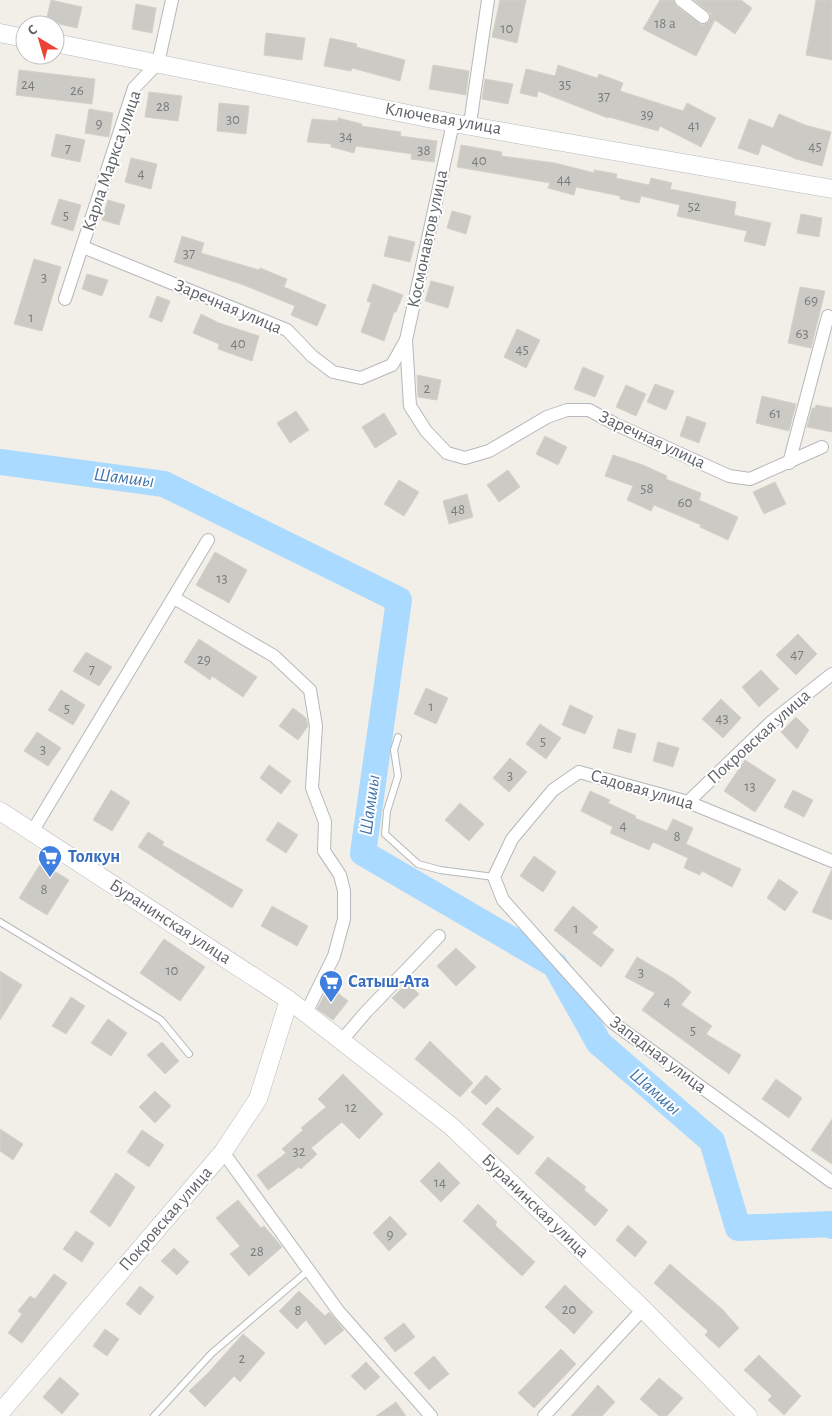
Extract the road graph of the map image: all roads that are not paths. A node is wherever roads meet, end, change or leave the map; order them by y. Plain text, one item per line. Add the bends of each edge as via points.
1 (172, 0) edge
2 (488, 0) edge
3 (681, 0) edge
4 (704, 17) dead end
5 (0, 33) edge
6 (15, 36) edge
7 (65, 46) edge
8 (158, 63) junction
9 (462, 124) junction
10 (832, 189) edge
11 (83, 247) junction
12 (65, 299) dead end
13 (828, 316) dead end
14 (406, 340) junction
15 (408, 356) joint
16 (822, 447) dead end
17 (789, 463) junction
18 (208, 540) dead end
19 (174, 598) junction
20 (832, 674) edge
21 (398, 738) dead end
22 (688, 802) junction
23 (0, 811) edge
24 (32, 832) junction
25 (832, 860) edge
26 (494, 876) junction
27 (0, 922) edge
28 (439, 936) dead end
29 (289, 1000) junction
30 (306, 1013) junction
31 (342, 1040) junction
32 (189, 1054) dead end
33 (223, 1152) junction
34 (832, 1182) edge
35 (309, 1270) junction
36 (643, 1309) junction
37 (0, 1413) edge
38 (154, 1416) edge
39 (431, 1416) edge
40 (544, 1416) edge
41 (748, 1416) edge

1 - 8 street
2 - 9 street, Космонавтов улица
3 - 4 street
5 - 6 street
7 - 8 street, Ключевая улица
8 - 9 street, Ключевая улица
8 - 11 street, Карла Маркса улица via 134,88
9 - 10 street, Ключевая улица
9 - 14 street, Космонавтов улица
11 - 12 street, Карла Маркса улица
11 - 14 street, Заречная улица via 287,330 312,356 334,372 361,378 384,368 392,364
13 - 17 street
14 - 15 street, Космонавтов улица
15 - 17 street, Заречная улица via 410,406 426,431 447,453 465,458 489,451 547,417 567,410 589,410 729,476 750,479
16 - 17 street, Заречная улица
18 - 19 street
19 - 24 street
19 - 30 street via 274,656 310,690 316,726 312,788 325,822 324,851 340,874 344,919 334,956
20 - 22 street, Покровская улица via 770,724
21 - 26 lane via 394,750 398,776 386,811 385,834 418,864
22 - 25 street, Садовая улица
22 - 26 street, Садовая улица via 579,772 553,790 512,839
23 - 24 street, Буранинская улица
24 - 29 street, Буранинская улица
26 - 34 street, Западная улица via 503,900 612,1022
27 - 32 lane via 161,1020
28 - 31 street
29 - 30 street, Буранинская улица
29 - 33 street, Покровская улица via 258,1099
30 - 31 street, Буранинская улица
31 - 36 street, Буранинская улица via 451,1126
33 - 35 street
33 - 37 street, Покровская улица
35 - 38 lane via 212,1353
35 - 39 street via 339,1312
36 - 40 street
36 - 41 street, Буранинская улица

